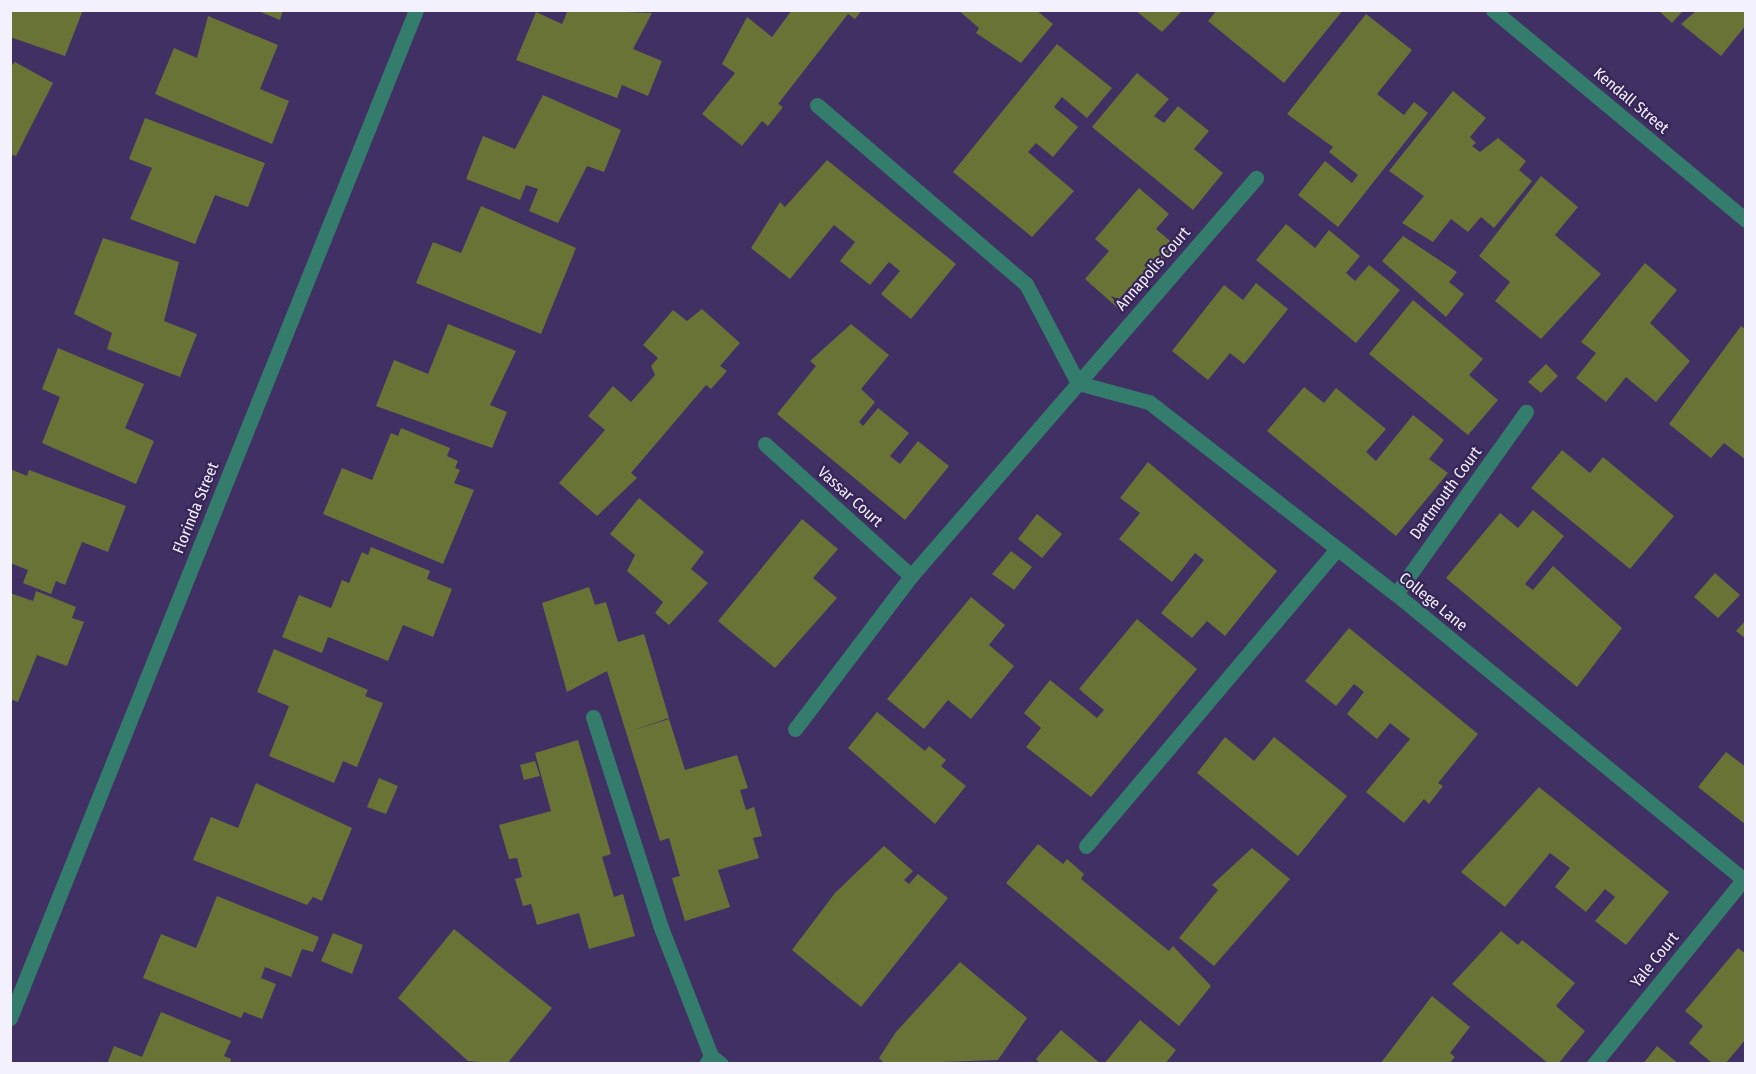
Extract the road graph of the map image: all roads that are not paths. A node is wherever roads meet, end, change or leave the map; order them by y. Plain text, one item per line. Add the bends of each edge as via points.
1 (416, 10) edge
2 (1493, 10) edge
3 (817, 105) dead end
4 (1256, 178) dead end
5 (1746, 220) edge
6 (1078, 383) junction
7 (1526, 412) dead end
8 (765, 444) dead end
9 (1337, 549) junction
10 (911, 576) junction
11 (1396, 594) junction
12 (593, 717) dead end
13 (795, 729) dead end
14 (1086, 846) dead end
15 (1744, 881) edge
16 (10, 1018) edge
17 (713, 1061) edge
18 (1594, 1064) edge

1 - 16 street, Florinda Street
2 - 5 street, Kendall Street
3 - 6 street via 1026,284
4 - 6 street, Annapolis Court
6 - 9 street, College Lane via 1149,402
6 - 10 street, Annapolis Court
7 - 11 street, Dartmouth Court
8 - 10 street, Vassar Court
9 - 11 street, College Lane
9 - 14 street
10 - 13 street, Annapolis Court
11 - 15 street, College Lane
12 - 17 street via 660,925
15 - 18 street, Yale Court

